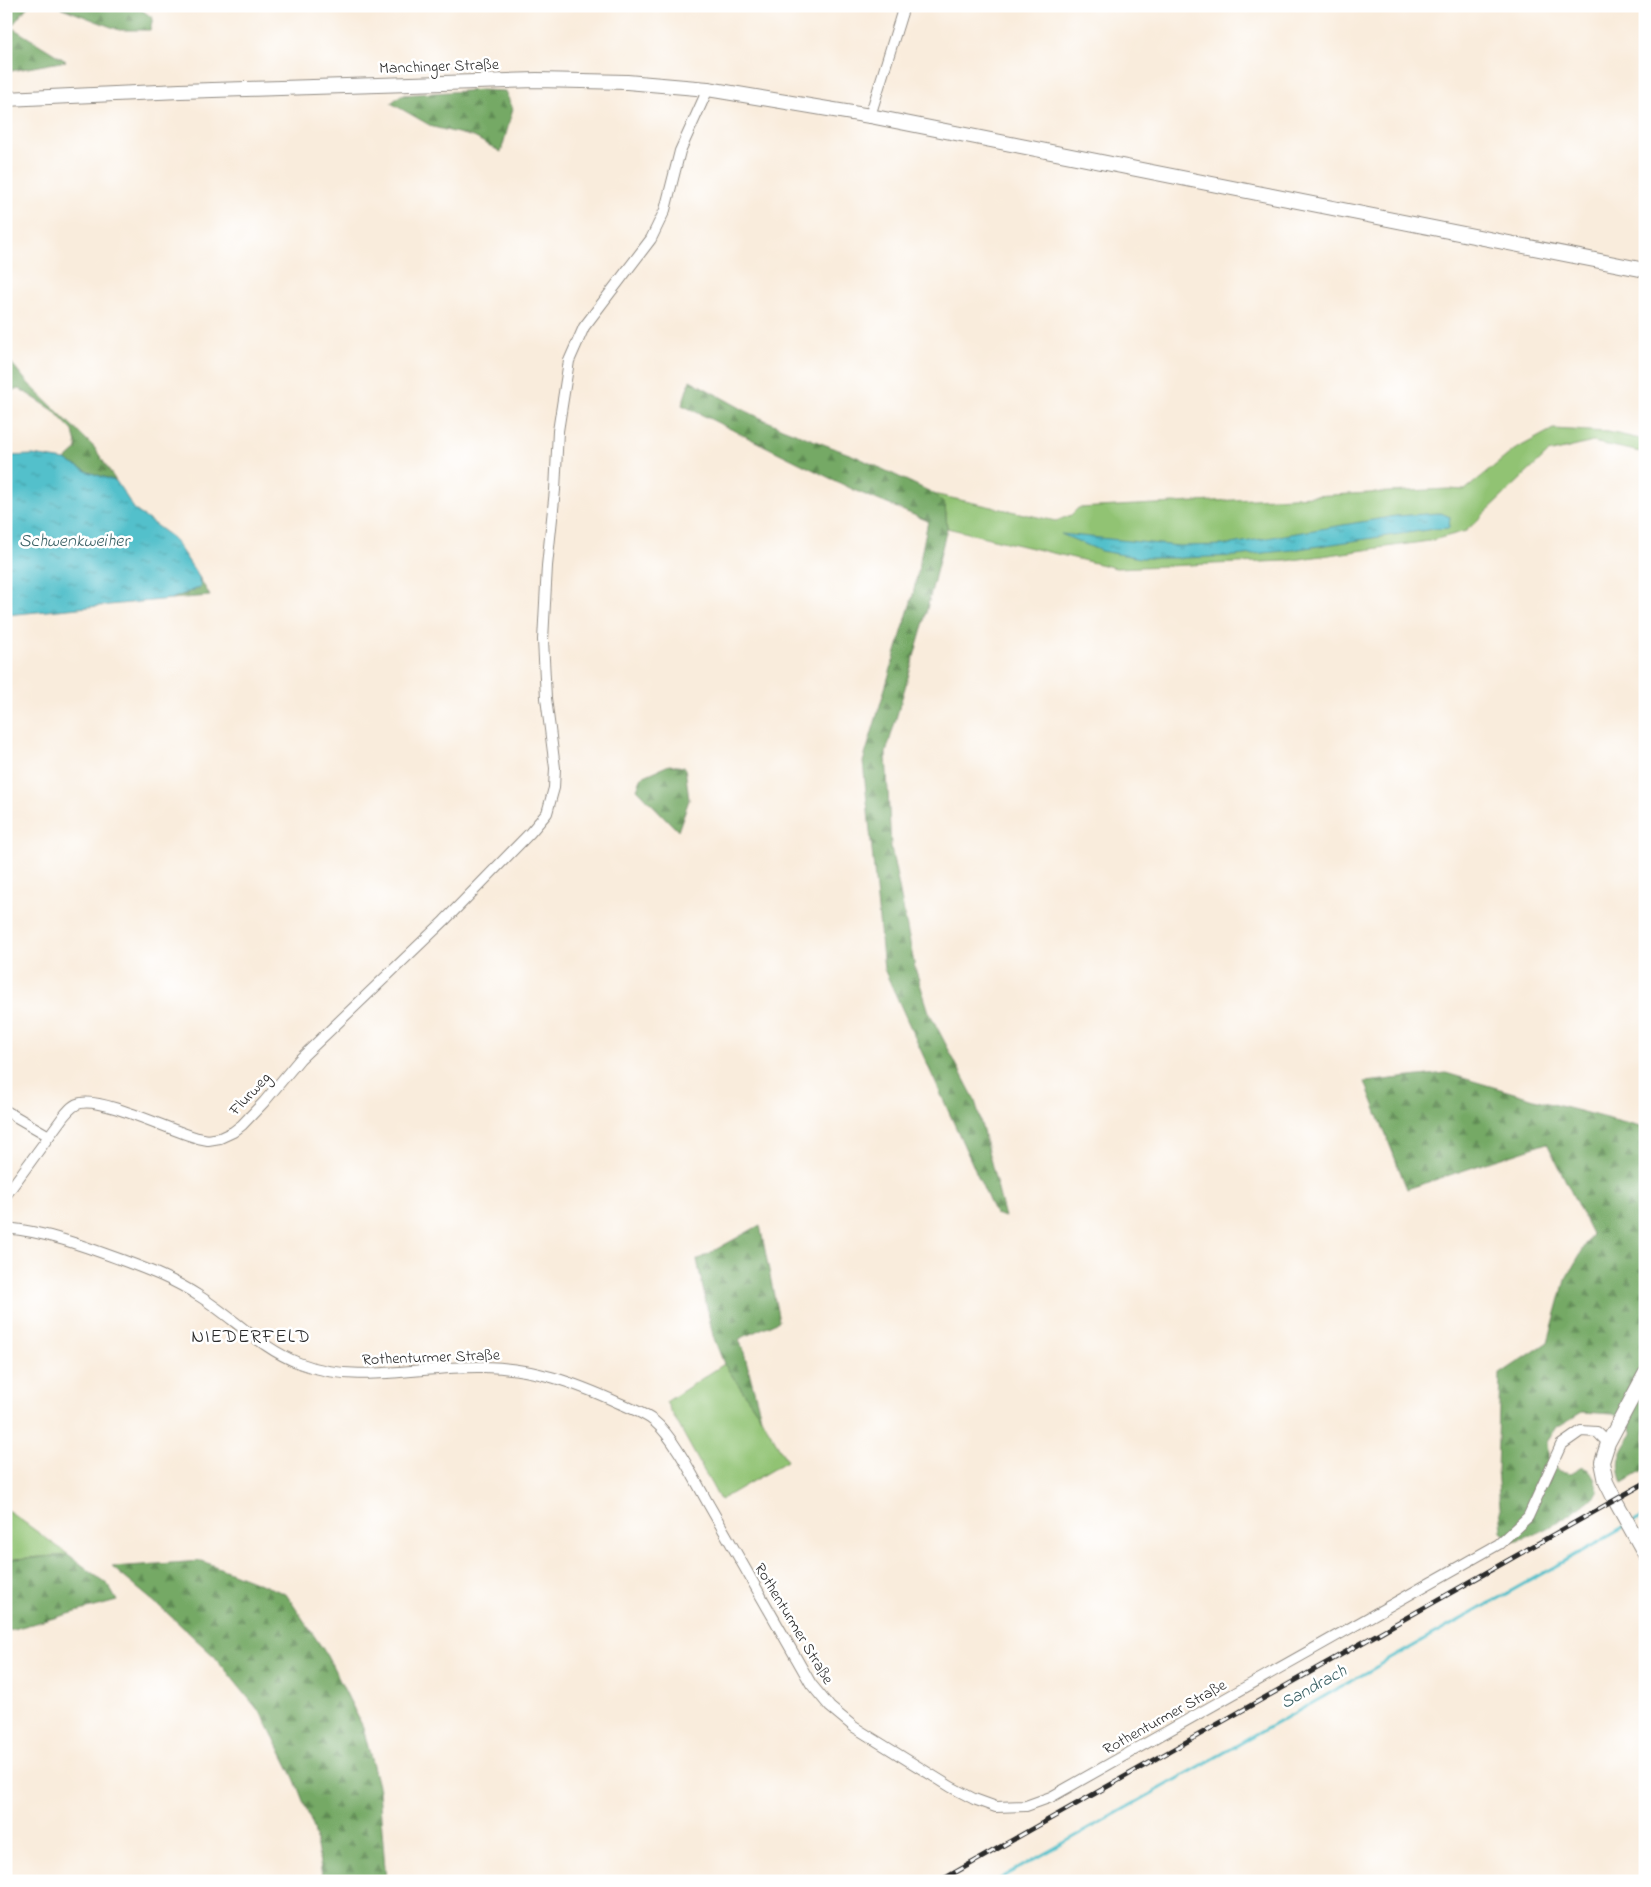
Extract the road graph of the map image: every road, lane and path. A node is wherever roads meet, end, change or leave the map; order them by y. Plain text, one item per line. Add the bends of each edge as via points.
1 (904, 6) edge
2 (708, 89) junction
3 (6, 99) edge
4 (870, 116) junction
5 (1645, 270) edge
6 (6, 1111) edge
7 (49, 1136) junction
8 (6, 1195) edge
9 (6, 1228) edge
10 (1645, 1374) edge
11 (1608, 1443) junction
12 (1645, 1554) edge

1 - 4 street
2 - 3 main road, Manchinger Straße via 627,82 537,80
2 - 4 main road, Manchinger Straße
2 - 7 street, Flurweg via 680,151 665,210 651,239 584,327 570,361 558,431 543,640 555,768 554,788 547,813 444,921 300,1059 255,1112 233,1132 220,1138 198,1138 89,1102 79,1103 70,1109
4 - 5 main road, Manchinger Straße
6 - 7 street
7 - 8 street, Flurweg
9 - 11 street, Rothenturmer Straße via 66,1239 168,1278 207,1301 276,1352 305,1365 343,1374 462,1367 532,1372 571,1382 653,1420 670,1440 692,1476 811,1684 830,1707 854,1727 951,1787 996,1807 1026,1806 1051,1797 1499,1544 1528,1516 1561,1445 1581,1431 1597,1432
10 - 11 main road
11 - 12 main road via 1602,1462 1606,1482

